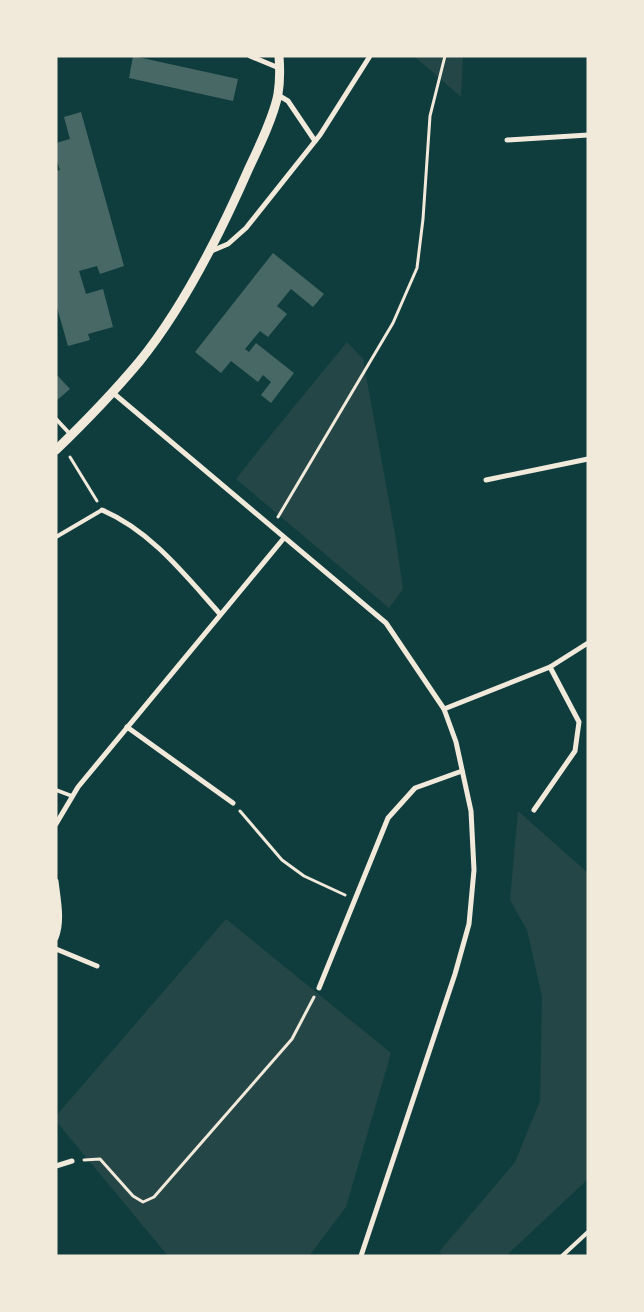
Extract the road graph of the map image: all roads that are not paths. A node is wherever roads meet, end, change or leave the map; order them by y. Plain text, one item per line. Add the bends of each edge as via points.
1 (250, 56) edge
2 (279, 56) edge
3 (370, 56) edge
4 (280, 68) junction
5 (278, 95) junction
6 (588, 135) edge
7 (507, 140) dead end
8 (315, 141) junction
9 (208, 252) junction
10 (112, 392) junction
11 (56, 420) edge
12 (71, 436) junction
13 (58, 448) edge
14 (588, 458) edge
15 (486, 480) dead end
16 (102, 510) joint
17 (56, 537) edge
18 (284, 538) junction
19 (220, 614) junction
20 (588, 643) edge
21 (550, 667) junction
22 (444, 709) junction
23 (127, 727) junction
24 (462, 771) junction
25 (56, 790) edge
26 (72, 796) junction
27 (233, 804) road end
28 (534, 810) dead end
29 (56, 824) edge
30 (56, 880) edge
31 (56, 938) edge
32 (56, 949) edge
33 (98, 966) dead end
34 (319, 988) road end
35 (72, 1161) road end
36 (56, 1166) edge
37 (588, 1232) edge
38 (360, 1256) edge
39 (562, 1256) edge

1 - 4 street
2 - 4 street
3 - 8 street
4 - 5 street
5 - 8 street via 288,102
5 - 9 street via 262,140
6 - 7 street
8 - 9 street via 246,228 228,244
9 - 10 street via 176,310
10 - 12 street
10 - 18 street
11 - 12 lane
12 - 13 street
14 - 15 street
16 - 17 lane
16 - 19 street via 122,518 170,558
18 - 19 street
18 - 22 street via 386,623
19 - 23 street
20 - 21 street
21 - 22 street
21 - 28 street via 579,722 575,751
22 - 24 street
23 - 26 street
23 - 27 street
24 - 34 street via 415,788 388,818
24 - 38 street via 471,811 474,860 469,924 456,974
25 - 26 lane
26 - 29 street
30 - 31 street via 59,908
32 - 33 street
35 - 36 street
37 - 39 lane

